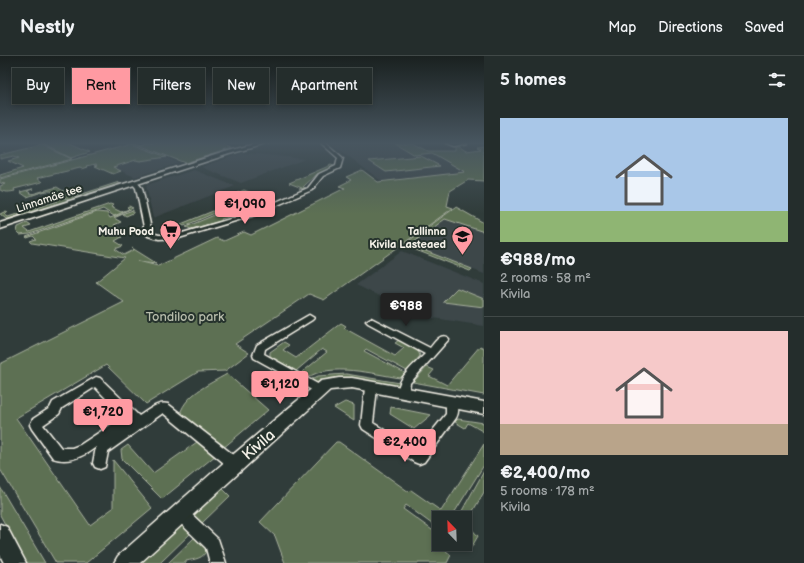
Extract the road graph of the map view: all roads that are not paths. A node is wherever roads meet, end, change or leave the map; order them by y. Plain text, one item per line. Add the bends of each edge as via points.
1 (185, 167) edge
2 (338, 167) edge
3 (135, 183) junction
4 (0, 226) edge
5 (309, 318) dead end
6 (371, 321) dead end
7 (444, 339) dead end
8 (432, 353) junction
9 (371, 388) junction
10 (319, 390) junction
11 (404, 393) junction
12 (452, 402) junction
13 (484, 408) edge
14 (122, 423) dead end
15 (138, 423) junction
16 (100, 463) dead end
17 (235, 464) junction
18 (180, 513) junction
19 (0, 534) edge
20 (15, 563) edge
21 (125, 563) edge
22 (218, 563) edge

1 - 3 street, Linnamäe tee
2 - 3 street via 321,175 310,189 253,214 179,236 150,235 139,188
3 - 4 street, Linnamäe tee
5 - 10 street via 261,347 258,355
6 - 8 street
7 - 8 street
8 - 11 street via 405,382
9 - 10 street, Kivila via 352,383 339,383 326,385
9 - 11 street, Kivila
9 - 12 street via 367,425 420,458 452,415
10 - 17 street, Kivila
11 - 12 street, Kivila
12 - 13 street, Kivila
14 - 15 street via 84,449 72,454 58,454 36,425 55,411 57,405 96,381
15 - 16 street via 102,448
15 - 17 street via 164,406
17 - 18 street, Kivila
18 - 21 street, Kivila
18 - 22 street via 214,544
19 - 20 street

